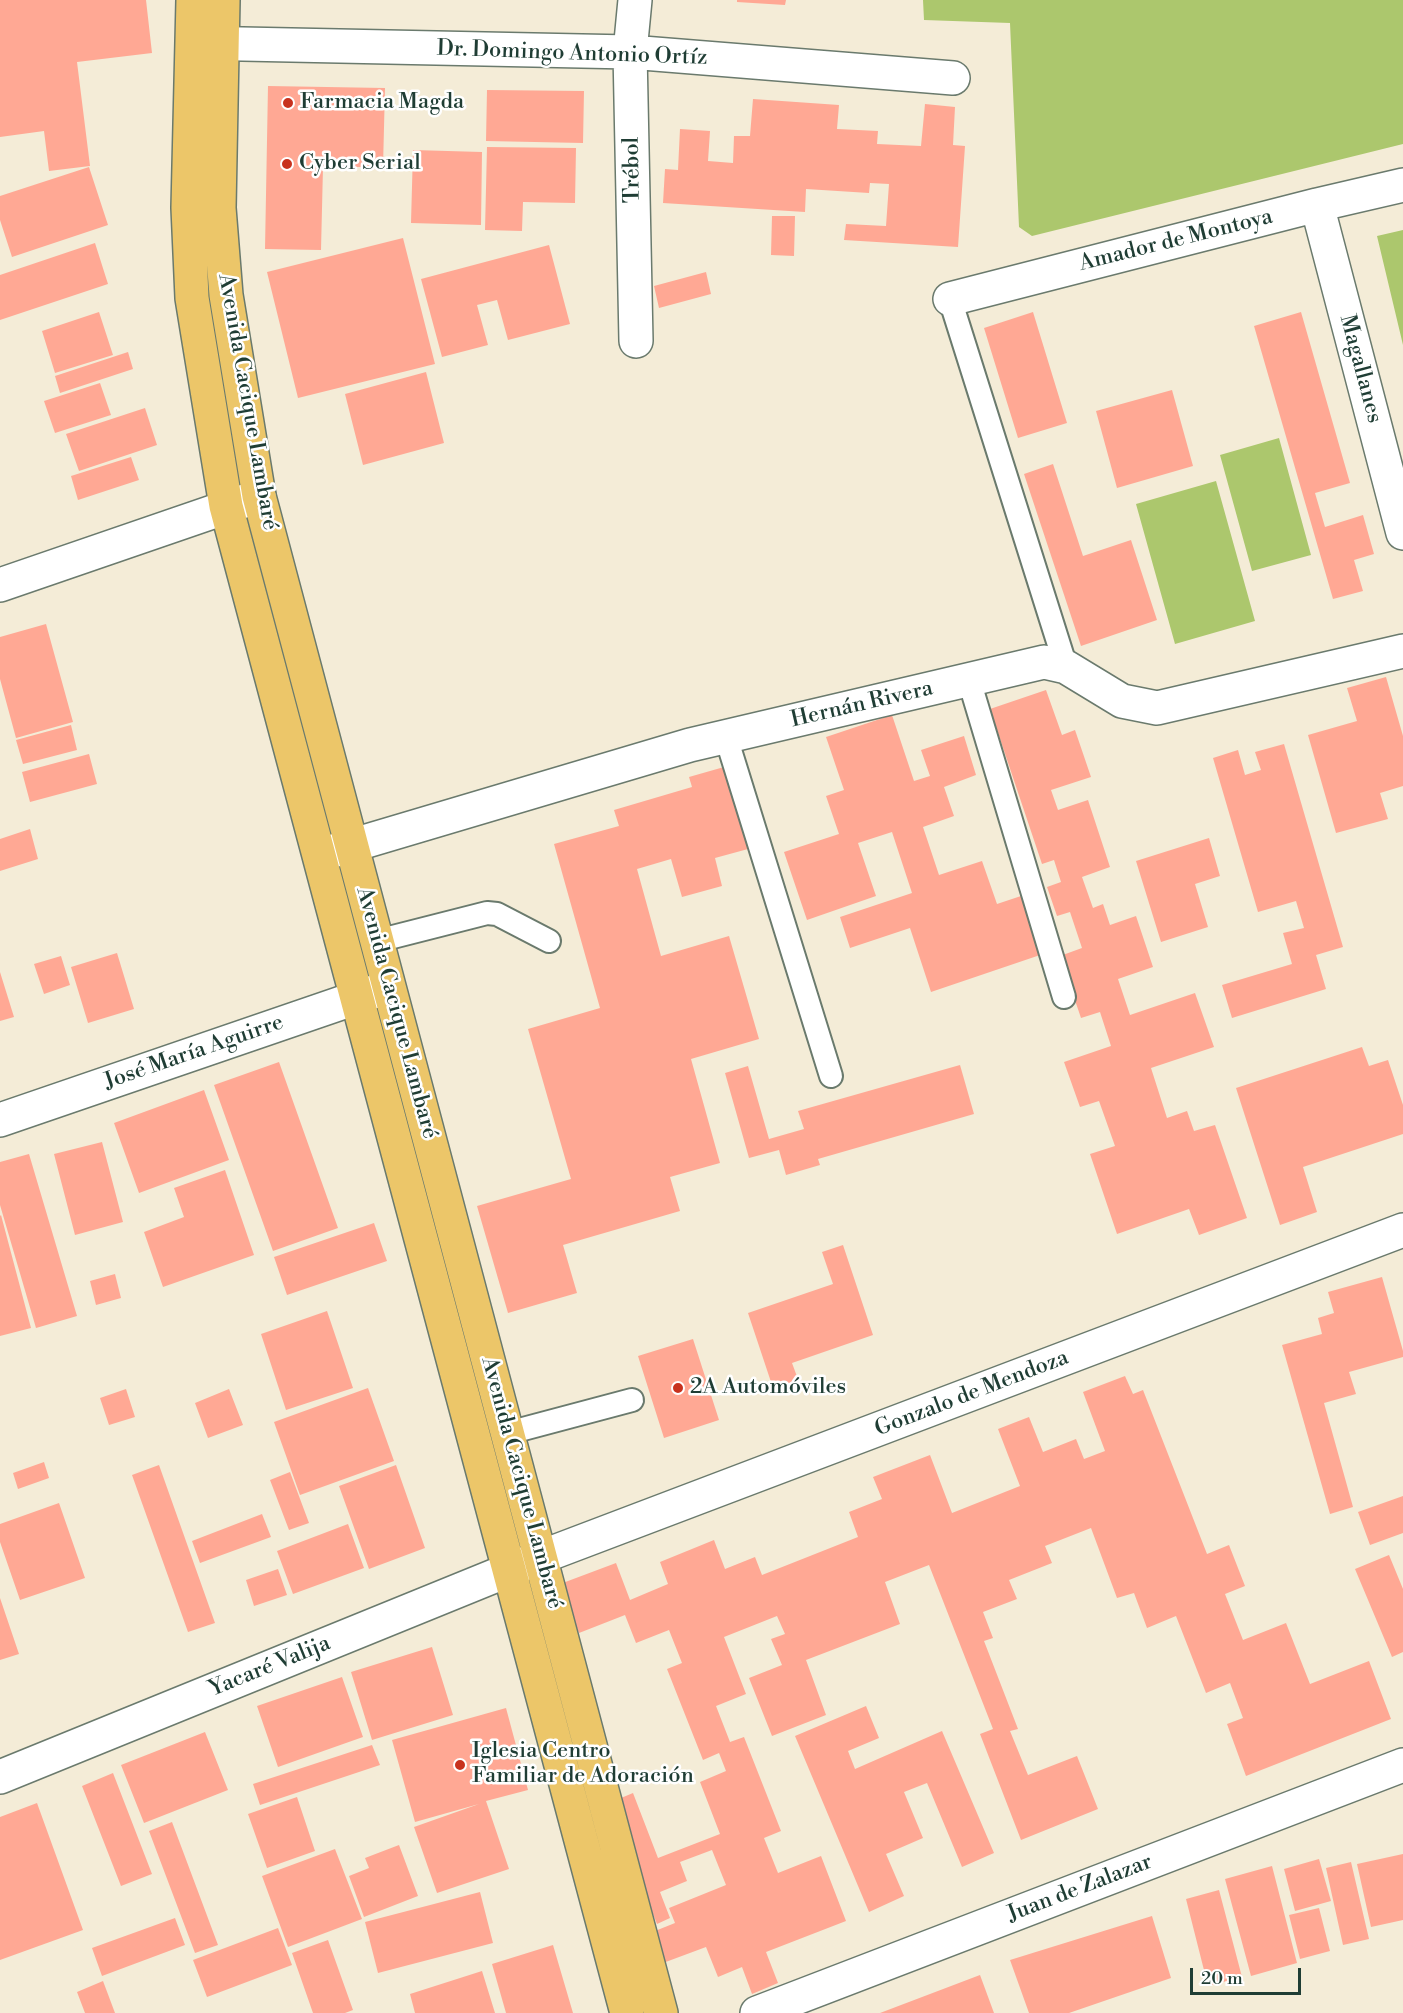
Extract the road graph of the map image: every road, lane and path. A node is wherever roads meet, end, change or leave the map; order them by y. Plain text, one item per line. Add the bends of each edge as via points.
1 (193, 0) edge
2 (223, 0) edge
3 (635, 0) edge
4 (206, 44) junction
5 (630, 52) junction
6 (953, 78) dead end
7 (1403, 185) edge
8 (1317, 205) junction
9 (950, 299) joint
10 (636, 341) dead end
11 (259, 496) junction
12 (226, 506) junction
13 (1403, 533) edge
14 (0, 585) edge
15 (1403, 651) edge
16 (1066, 667) junction
17 (969, 680) junction
18 (726, 736) junction
19 (352, 845) junction
20 (319, 855) junction
21 (377, 941) junction
22 (549, 941) dead end
23 (389, 986) junction
24 (357, 996) junction
25 (1064, 997) dead end
26 (831, 1076) dead end
27 (0, 1120) edge
28 (1403, 1230) edge
29 (632, 1400) dead end
30 (508, 1433) junction
31 (541, 1557) junction
32 (509, 1571) junction
33 (1403, 1765) edge
34 (0, 1777) edge
35 (602, 1787) junction
36 (570, 1797) junction
37 (627, 2013) edge
38 (661, 2013) edge
39 (757, 2013) edge

1 - 4 main road, Avenida Cacique Lambaré
2 - 4 main road, Avenida Cacique Lambaré
3 - 5 street, Trébol
4 - 5 street, Dr. Domingo Antonio Ortíz
4 - 11 main road, Avenida Cacique Lambaré via 226,295
4 - 12 main road, Avenida Cacique Lambaré via 188,208 192,298
5 - 6 street, Dr. Domingo Antonio Ortíz
5 - 10 street, Trébol
7 - 8 street, Amador de Montoya
8 - 9 street, Amador de Montoya
8 - 13 street, Magallanes
9 - 16 lane
11 - 12 street
11 - 19 main road, Avenida Cacique Lambaré
12 - 14 street
12 - 20 main road, Avenida Cacique Lambaré
15 - 16 street, Hernán Rivera via 1157,708 1122,701
16 - 17 street, Hernán Rivera via 1044,662
17 - 18 street, Hernán Rivera
17 - 25 lane
18 - 19 street, Hernán Rivera
18 - 26 lane
19 - 20 street, Hernán Rivera
19 - 21 main road, Avenida Cacique Lambaré
20 - 24 main road, Avenida Cacique Lambaré
21 - 22 lane via 487,912
21 - 23 main road, Avenida Cacique Lambaré
23 - 24 street, José María Aguirre
23 - 30 main road, Avenida Cacique Lambaré
24 - 27 street, José María Aguirre
24 - 32 main road, Avenida Cacique Lambaré
28 - 31 street, Gonzalo de Mendoza
29 - 30 lane
30 - 31 main road, Avenida Cacique Lambaré
31 - 32 street, Yacaré Valija
31 - 35 main road, Avenida Cacique Lambaré
32 - 34 street, Yacaré Valija
32 - 36 main road, Avenida Cacique Lambaré
33 - 39 street, Juan de Zalazar
35 - 36 main road
35 - 38 main road, Avenida Cacique Lambaré
36 - 37 main road, Avenida Cacique Lambaré

